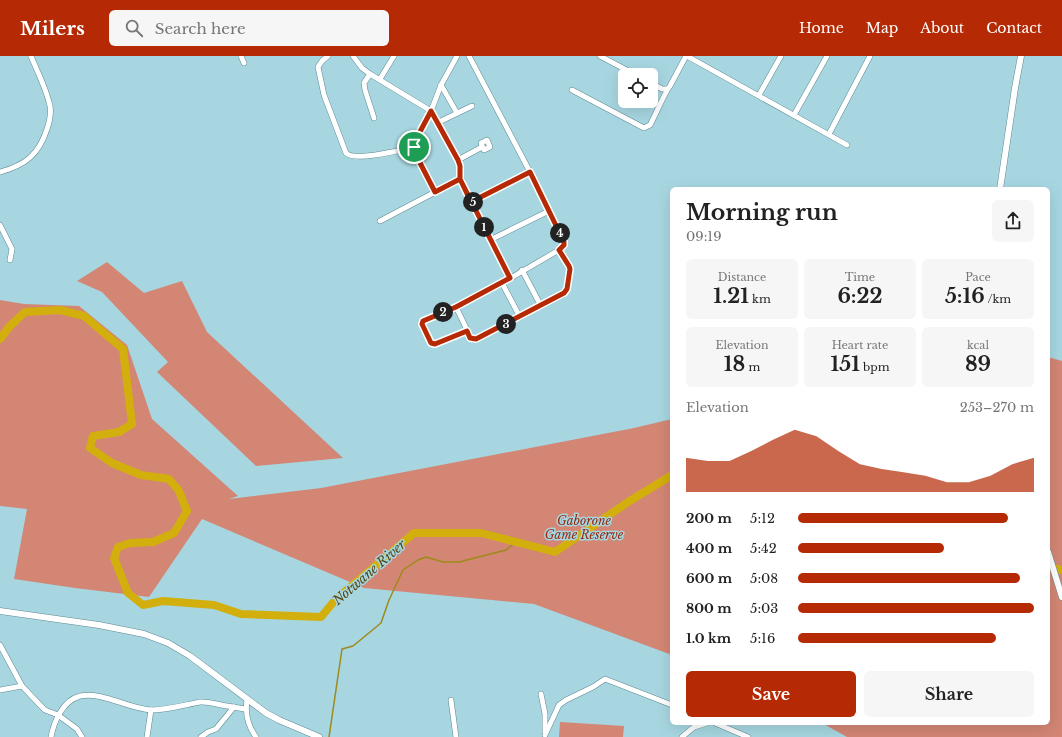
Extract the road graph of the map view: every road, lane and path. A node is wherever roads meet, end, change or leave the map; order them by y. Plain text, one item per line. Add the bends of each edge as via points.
1 (31, 56) edge
2 (241, 56) edge
3 (328, 56) edge
4 (353, 56) edge
5 (394, 56) edge
6 (457, 56) edge
7 (469, 56) edge
8 (600, 56) edge
9 (687, 56) edge
10 (781, 56) edge
11 (827, 56) edge
12 (870, 56) edge
13 (1021, 56) edge
14 (244, 63) dead end
15 (623, 68) edge
16 (370, 74) junction
17 (380, 79) junction
18 (441, 85) junction
19 (658, 87) edge
20 (667, 89) junction
21 (572, 90) dead end
22 (759, 95) junction
23 (472, 106) dead end
24 (431, 111) junction
25 (458, 113) junction
26 (794, 115) junction
27 (374, 118) dead end
28 (437, 123) junction
29 (829, 134) junction
30 (847, 145) dead end
31 (414, 147) junction
32 (482, 147) dead end
33 (458, 160) junction
34 (0, 172) edge
35 (530, 172) junction
36 (460, 179) junction
37 (1000, 187) edge
38 (435, 192) junction
39 (471, 202) junction
40 (549, 211) junction
41 (380, 221) dead end
42 (0, 225) edge
43 (490, 240) junction
44 (559, 250) junction
45 (10, 260) dead end
46 (522, 270) junction
47 (510, 278) junction
48 (502, 283) junction
49 (540, 306) junction
50 (456, 307) junction
51 (520, 317) junction
52 (467, 331) junction
53 (1050, 560) edge
54 (1062, 597) edge
55 (0, 611) edge
56 (0, 645) edge
57 (22, 686) junction
58 (0, 690) edge
59 (541, 694) dead end
60 (247, 700) junction
61 (452, 700) dead end
62 (670, 704) edge
63 (234, 707) junction
64 (245, 709) junction
65 (151, 710) junction
66 (58, 715) junction
67 (702, 725) edge
68 (720, 725) edge
69 (545, 736) edge
70 (51, 737) edge
71 (82, 737) edge
72 (147, 737) edge
73 (201, 737) edge
74 (256, 737) edge
75 (319, 737) edge
76 (456, 737) edge
77 (682, 737) edge
78 (748, 737) edge

1 - 34 street via 50,103 48,125 35,152 19,166
2 - 14 street
3 - 31 street via 318,68 324,95 346,153 351,156 373,155
4 - 16 street
5 - 17 street
6 - 18 street
7 - 35 street
8 - 15 street
9 - 20 street
9 - 22 street
10 - 22 street
11 - 26 street
12 - 29 street
13 - 37 street
16 - 17 street
16 - 27 street via 364,83
17 - 24 street
18 - 24 street
18 - 25 street
19 - 20 street
20 - 21 street via 650,125 645,128
22 - 26 street
23 - 25 street
24 - 28 street
24 - 31 street
25 - 28 street
26 - 29 street
28 - 33 street
29 - 30 street
31 - 38 street
32 - 33 street
33 - 36 street
35 - 39 street
35 - 40 street
36 - 38 street
36 - 39 street
38 - 41 street
39 - 43 street
40 - 43 street
40 - 44 street via 564,242
42 - 45 street via 12,249
43 - 47 street
44 - 46 street
44 - 49 street via 569,266 567,289 562,295
46 - 47 street
46 - 49 street
47 - 48 street
48 - 50 street
48 - 51 street
49 - 51 street
50 - 52 street
50 - 52 street via 423,321 430,342 435,344
51 - 52 street via 474,340
53 - 54 street
55 - 60 street via 99,624 144,634 168,643 190,656
56 - 57 street
57 - 58 street
57 - 66 street via 45,710
59 - 69 street via 545,714
60 - 64 street
60 - 75 street via 279,720
61 - 76 street
62 - 69 street via 605,679 559,705
63 - 64 street
63 - 65 street via 207,702
63 - 73 street via 216,729
64 - 74 street
65 - 66 street via 89,695 76,698
65 - 72 street
66 - 70 street
66 - 71 street via 77,729
67 - 77 street
68 - 78 street

